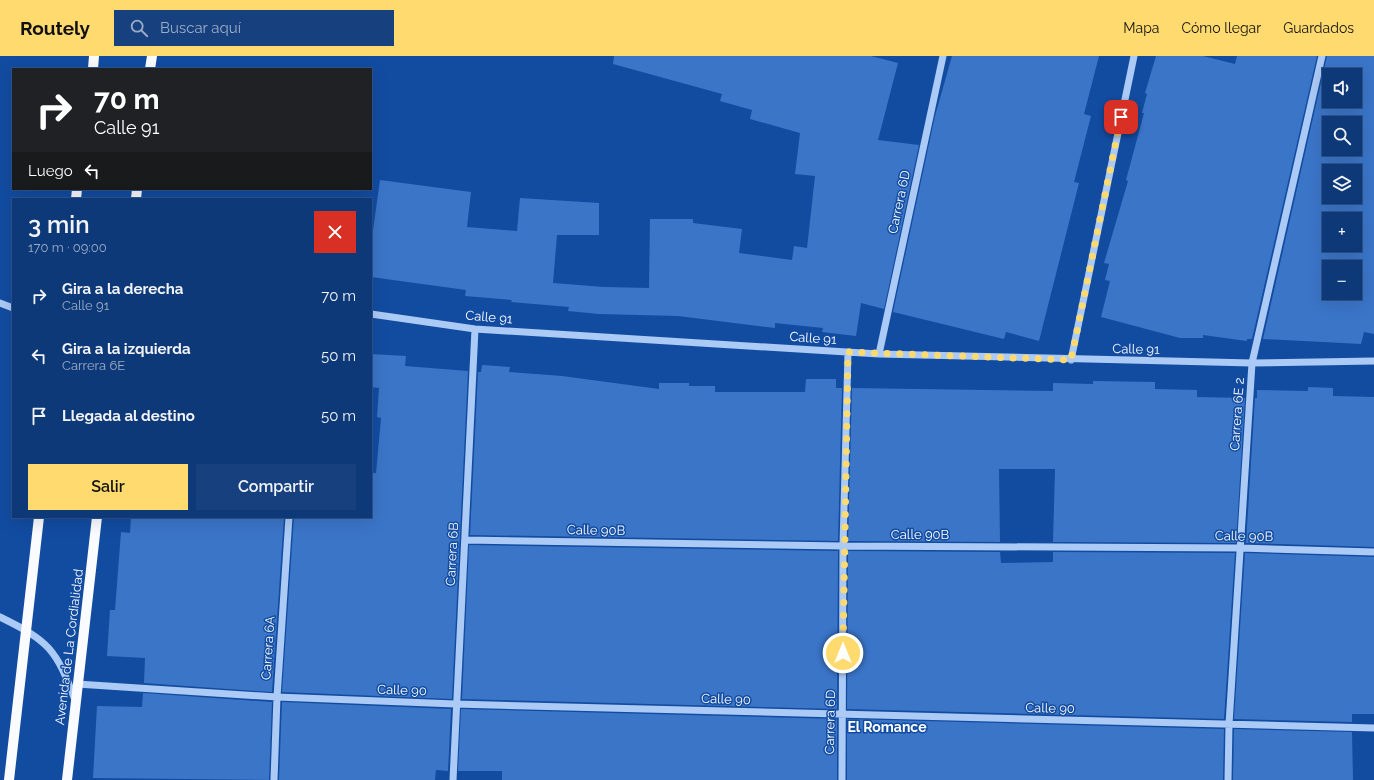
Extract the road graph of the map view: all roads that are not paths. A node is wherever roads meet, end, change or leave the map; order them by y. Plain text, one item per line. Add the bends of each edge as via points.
1 (94, 56) edge
2 (152, 56) edge
3 (943, 56) edge
4 (1134, 56) edge
5 (1322, 56) edge
6 (93, 68) edge
7 (150, 68) edge
8 (0, 303) edge
9 (12, 308) edge
10 (372, 314) edge
11 (475, 329) junction
12 (848, 352) junction
13 (879, 354) junction
14 (1071, 360) junction
15 (1374, 361) edge
16 (1252, 363) junction
17 (39, 518) edge
18 (97, 518) edge
19 (289, 518) edge
20 (465, 540) junction
21 (843, 546) junction
22 (1240, 548) junction
23 (1374, 552) edge
24 (0, 617) edge
25 (27, 630) junction
26 (77, 684) junction
27 (277, 697) junction
28 (76, 700) junction
29 (456, 704) junction
30 (843, 714) junction
31 (1229, 724) junction
32 (1374, 728) edge
33 (9, 780) edge
34 (67, 780) edge
35 (274, 780) edge
36 (453, 780) edge
37 (842, 780) edge
38 (1228, 780) edge

1 - 6 main road
2 - 7 main road
3 - 13 street, Carrera 6D
4 - 14 street
5 - 16 street, Carrera 6E 2
8 - 9 street
10 - 11 street, Calle 91
11 - 12 street, Calle 91
11 - 20 street, Carrera 6B
12 - 13 street, Calle 91
12 - 21 street, Carrera 6D
13 - 14 street, Calle 91
14 - 16 street, Calle 91
15 - 16 street, Calle 91
16 - 22 street, Carrera 6E 2
17 - 25 main road
18 - 26 main road, Avenida de La Cordialidad
19 - 27 street, Carrera 6A
20 - 21 street, Calle 90B
20 - 29 street, Carrera 6B
21 - 22 street, Calle 90B
21 - 30 street, Carrera 6D
22 - 23 street, Calle 90B
22 - 31 street, Carrera 6E 2
24 - 25 street
25 - 28 street via 57,657
25 - 33 main road
26 - 27 street, Calle 90
26 - 28 main road, Avenida de La Cordialidad
27 - 29 street, Calle 90
27 - 35 street, Carrera 6A
28 - 34 main road, Avenida de La Cordialidad
29 - 30 street, Calle 90
29 - 36 street, Carrera 6B
30 - 31 street, Calle 90
30 - 37 street, Carrera 6D
31 - 32 street, Calle 90
31 - 38 street, Carrera 6E 2

